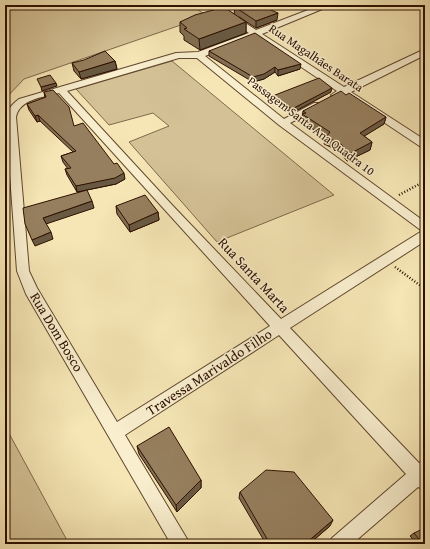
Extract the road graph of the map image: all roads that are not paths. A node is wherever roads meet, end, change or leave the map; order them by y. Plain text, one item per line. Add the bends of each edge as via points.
1 (213, 5) edge
2 (328, 5) edge
3 (256, 33) junction
4 (425, 52) edge
5 (199, 55) junction
6 (61, 90) junction
7 (343, 91) junction
8 (283, 123) junction
9 (425, 145) edge
10 (425, 228) edge
11 (425, 235) edge
12 (280, 326) junction
13 (116, 432) junction
14 (423, 475) edge
15 (181, 544) edge
16 (338, 544) edge

1 - 3 street, Rua Magalhães Barata
2 - 3 street
3 - 5 street
3 - 7 street, Rua Magalhães Barata
4 - 7 street
5 - 6 street via 179,55
5 - 8 street, Passagem Santa Ana Quadra 10
6 - 12 street, Rua Santa Marta
6 - 13 street, Rua Dom Bosco via 22,101 14,107 11,114 23,270 31,290
7 - 8 street
7 - 9 street, Rua Magalhães Barata
8 - 10 street, Passagem Santa Ana Quadra 10
11 - 12 street, Travessa Marivaldo Filho
12 - 13 street, Travessa Marivaldo Filho
12 - 14 street, Rua Santa Marta
13 - 15 street, Rua Dom Bosco
14 - 16 street

